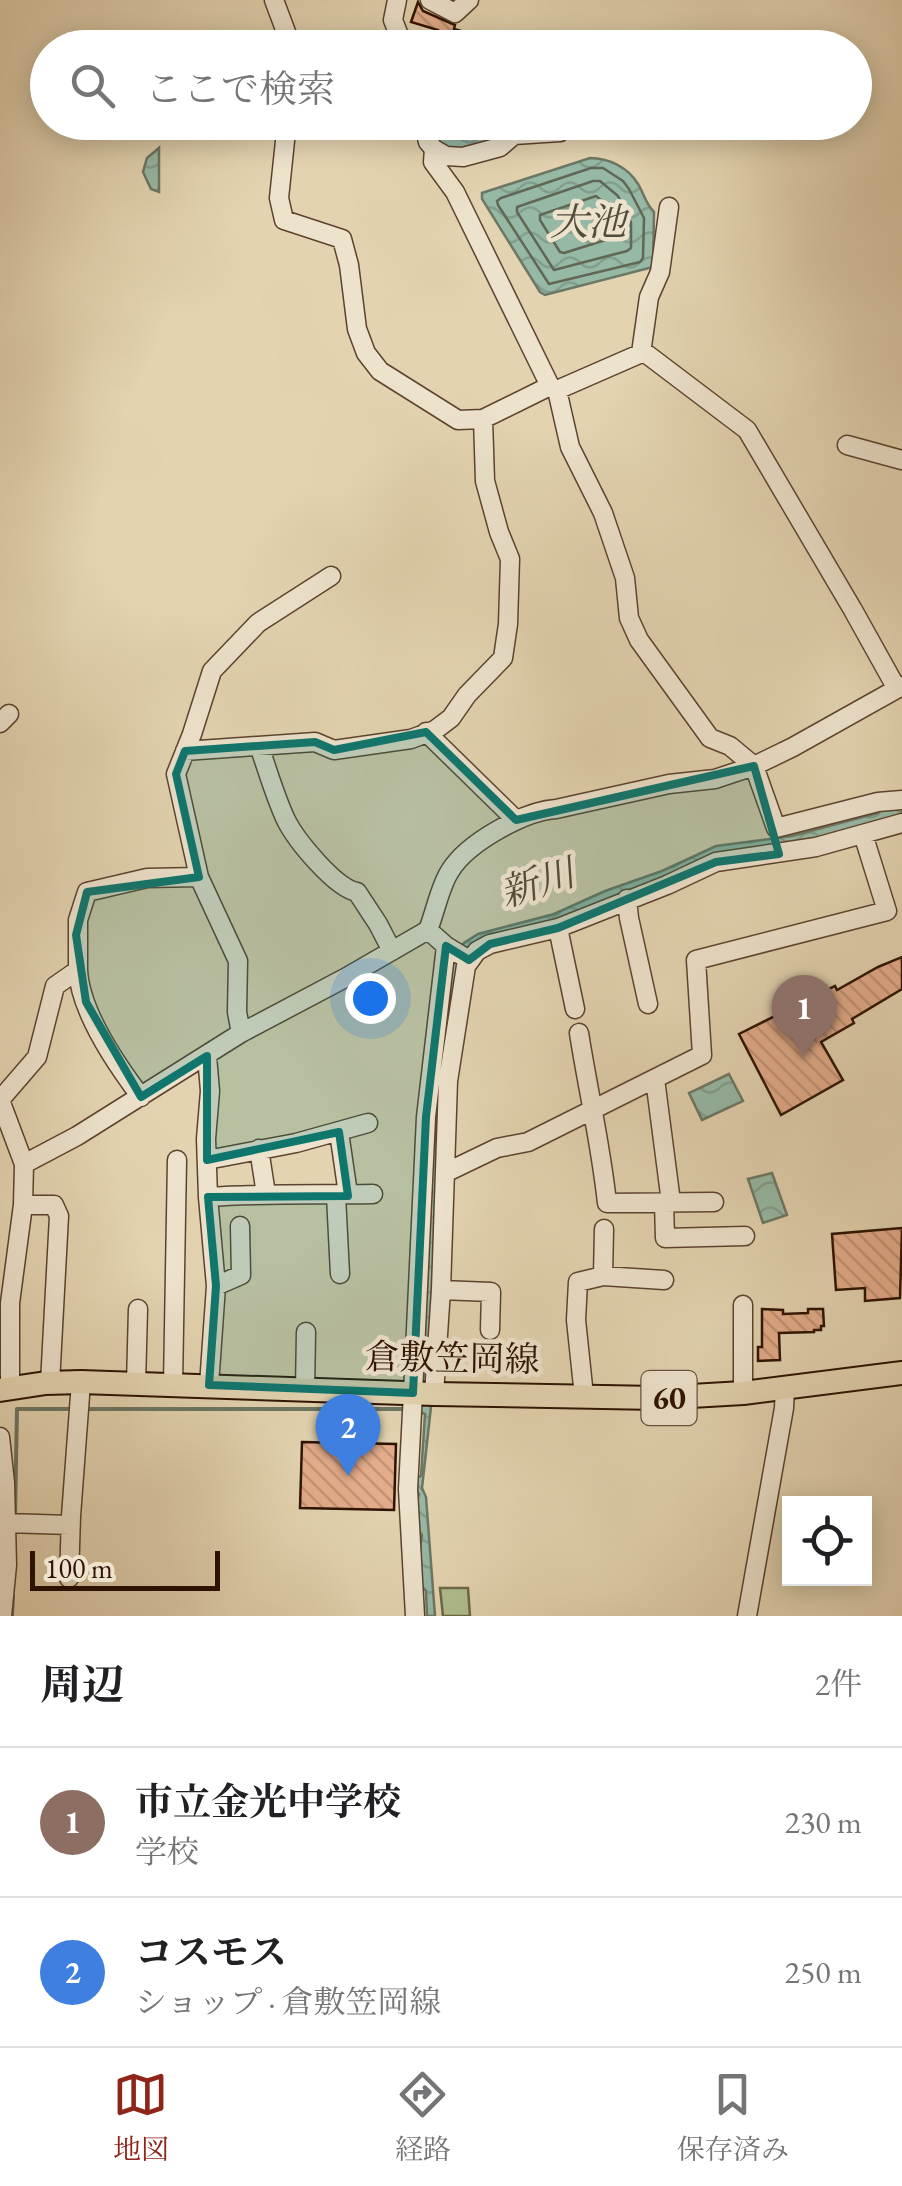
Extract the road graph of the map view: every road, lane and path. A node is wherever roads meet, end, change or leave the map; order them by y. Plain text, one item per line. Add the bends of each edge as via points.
1 (274, 0) edge
2 (397, 0) edge
3 (430, 0) edge
4 (469, 0) edge
5 (285, 30) edge
6 (398, 30) edge
7 (286, 140) edge
8 (428, 140) edge
9 (509, 140) edge
10 (434, 148) junction
11 (669, 208) dead end
12 (641, 353) junction
13 (553, 388) junction
14 (483, 419) junction
15 (846, 445) dead end
16 (902, 460) edge
17 (331, 576) dead end
18 (900, 688) edge
19 (426, 732) junction
20 (259, 746) junction
21 (185, 751) junction
22 (754, 766) junction
23 (902, 800) edge
24 (516, 820) junction
25 (902, 823) edge
26 (776, 828) junction
27 (863, 834) junction
28 (779, 854) junction
29 (199, 877) junction
30 (627, 900) junction
31 (558, 928) junction
32 (428, 930) junction
33 (446, 946) junction
34 (392, 951) junction
35 (469, 960) junction
36 (78, 970) junction
37 (648, 1004) dead end
38 (575, 1010) dead end
39 (241, 1033) junction
40 (580, 1033) dead end
41 (206, 1056) junction
42 (655, 1078) junction
43 (141, 1097) junction
44 (0, 1100) edge
45 (592, 1111) junction
46 (4, 1120) edge
47 (368, 1123) dead end
48 (339, 1132) junction
49 (259, 1149) junction
50 (177, 1160) dead end
51 (207, 1160) junction
52 (24, 1164) junction
53 (445, 1174) junction
54 (266, 1194) junction
55 (373, 1194) dead end
56 (342, 1195) junction
57 (208, 1197) junction
58 (667, 1202) junction
59 (714, 1202) dead end
60 (23, 1205) junction
61 (240, 1226) dead end
62 (604, 1229) dead end
63 (746, 1236) dead end
64 (340, 1274) dead end
65 (603, 1276) junction
66 (664, 1280) dead end
67 (216, 1286) junction
68 (441, 1290) junction
69 (743, 1305) dead end
70 (138, 1309) dead end
71 (490, 1330) dead end
72 (306, 1332) dead end
73 (902, 1373) edge
74 (50, 1383) junction
75 (136, 1384) junction
76 (173, 1384) junction
77 (209, 1385) junction
78 (785, 1388) junction
79 (5, 1390) edge
80 (305, 1390) junction
81 (423, 1393) junction
82 (743, 1393) junction
83 (584, 1396) junction
84 (78, 1401) junction
85 (0, 1437) edge
86 (13, 1524) junction
87 (70, 1525) junction
88 (69, 1578) dead end
89 (2, 1616) edge
90 (416, 1616) edge
91 (747, 1616) edge

1 - 5 street
2 - 6 street
3 - 4 street via 455,12
7 - 14 street via 278,198 284,220 342,238 366,353 380,372 458,420
8 - 10 street
9 - 10 street via 463,157
10 - 13 street via 433,162 455,192
11 - 12 street
12 - 13 street
12 - 18 street via 747,430
13 - 14 street
13 - 22 street via 570,447 603,512 639,640 710,738
14 - 19 street via 485,481 510,559 503,658 451,718
15 - 16 street
17 - 21 street via 258,623 212,671
18 - 22 street
19 - 20 street via 334,750 315,742
19 - 24 street
20 - 21 street
20 - 34 street via 287,822 330,874 357,892
21 - 29 street via 176,774
22 - 24 street via 537,810
22 - 26 street
23 - 26 street
24 - 32 street via 478,842 450,870
25 - 27 street
26 - 28 street
27 - 28 street
27 - 42 street via 887,910 696,960 702,1055
28 - 30 street via 716,862
29 - 36 street via 146,878 87,892 78,920
29 - 39 street via 238,961
30 - 31 street
30 - 37 street
31 - 35 street via 490,944
31 - 38 street
32 - 33 street
32 - 34 street
33 - 35 street
33 - 81 street via 426,1118
34 - 39 street
35 - 53 street via 448,1081
36 - 43 street via 114,1063
36 - 44 street via 55,986 37,1057
39 - 41 street
40 - 45 street
41 - 43 street
41 - 51 street
42 - 45 street
42 - 58 street
43 - 52 street
44 - 46 street
45 - 53 street
45 - 58 street via 608,1203
46 - 52 street
47 - 48 street
48 - 49 street
48 - 56 street
49 - 51 street
49 - 54 street
50 - 76 street
51 - 57 street
52 - 60 street
53 - 68 street
54 - 56 street
54 - 57 street
55 - 56 street
56 - 64 street
57 - 67 street
58 - 59 street
58 - 63 street via 665,1238
60 - 74 street via 54,1206 58,1216
60 - 79 street
61 - 67 street via 242,1275
62 - 65 street
65 - 66 street
65 - 83 street via 578,1282
67 - 77 street
68 - 71 street via 491,1292
68 - 81 street
69 - 82 street
70 - 75 street
72 - 80 street
73 - 78 main road, 倉敷笠岡線 / 60
74 - 79 main road, 倉敷笠岡線 / 60
74 - 84 main road, 倉敷笠岡線 / 60
75 - 76 main road, 倉敷笠岡線 / 60
75 - 84 main road, 倉敷笠岡線 / 60
76 - 77 main road, 倉敷笠岡線 / 60
77 - 80 main road, 倉敷笠岡線 / 60
78 - 82 main road, 倉敷笠岡線 / 60
78 - 91 street
80 - 81 main road, 倉敷笠岡線 / 60
81 - 83 main road, 倉敷笠岡線 / 60
81 - 90 street via 408,1489
82 - 83 main road, 倉敷笠岡線 / 60
84 - 87 street
85 - 86 street
86 - 87 street
86 - 89 street
87 - 88 street

